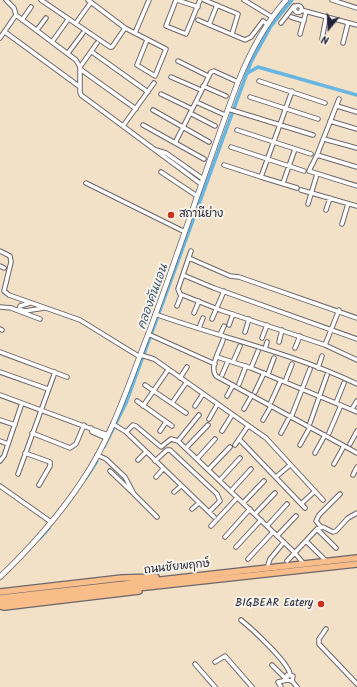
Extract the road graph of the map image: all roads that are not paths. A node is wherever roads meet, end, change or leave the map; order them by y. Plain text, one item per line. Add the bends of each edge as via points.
1 (7, 0) edge
2 (41, 0) edge
3 (148, 0) edge
4 (177, 0) edge
5 (200, 0) edge
6 (204, 0) edge
7 (244, 0) edge
8 (286, 0) edge
9 (332, 0) edge
10 (91, 1) edge
11 (217, 5) junction
12 (294, 6) junction
13 (31, 7) dead end
14 (198, 7) junction
15 (357, 8) edge
16 (306, 12) junction
17 (16, 15) junction
18 (270, 16) junction
19 (291, 17) dead end
20 (46, 18) dead end
21 (326, 18) junction
22 (22, 20) junction
23 (198, 20) dead end
24 (67, 21) dead end
25 (304, 21) junction
26 (348, 22) junction
27 (76, 23) junction
28 (265, 23) junction
29 (281, 23) dead end
30 (209, 25) junction
31 (357, 25) edge
32 (125, 28) junction
33 (37, 30) junction
34 (4, 32) junction
35 (83, 33) dead end
36 (135, 33) junction
37 (232, 34) junction
38 (300, 34) dead end
39 (0, 38) edge
40 (322, 39) dead end
41 (147, 40) junction
42 (52, 42) junction
43 (97, 43) dead end
44 (343, 43) dead end
45 (92, 52) junction
46 (68, 53) junction
47 (178, 61) dead end
48 (80, 68) junction
49 (208, 76) junction
50 (171, 77) dead end
51 (259, 81) dead end
52 (238, 82) junction
53 (154, 83) dead end
54 (203, 86) junction
55 (80, 87) junction
56 (201, 90) junction
57 (292, 91) junction
58 (148, 92) junction
59 (161, 94) dead end
60 (226, 96) dead end
61 (250, 97) dead end
62 (339, 99) dead end
63 (196, 102) junction
64 (325, 103) dead end
65 (337, 106) junction
66 (285, 108) junction
67 (136, 109) junction
68 (192, 109) junction
69 (229, 109) junction
70 (153, 110) dead end
71 (357, 112) edge
72 (190, 113) junction
73 (225, 115) junction
74 (318, 119) dead end
75 (330, 121) junction
76 (278, 124) junction
77 (143, 125) dead end
78 (123, 126) junction
79 (215, 126) dead end
80 (183, 127) junction
81 (357, 129) edge
82 (237, 130) dead end
83 (313, 135) dead end
84 (324, 139) junction
85 (273, 141) junction
86 (209, 142) dead end
87 (175, 143) junction
88 (231, 147) dead end
89 (357, 148) edge
90 (155, 149) junction
91 (295, 149) junction
92 (311, 154) dead end
93 (317, 155) junction
94 (204, 159) dead end
95 (267, 160) junction
96 (224, 165) dead end
97 (357, 166) edge
98 (288, 167) junction
99 (304, 171) dead end
100 (161, 172) dead end
101 (317, 174) junction
102 (261, 177) junction
103 (203, 179) junction
104 (86, 183) dead end
105 (283, 183) junction
106 (201, 184) junction
107 (357, 186) edge
108 (297, 188) dead end
109 (301, 190) dead end
110 (311, 193) junction
111 (197, 196) junction
112 (330, 198) junction
113 (308, 204) dead end
114 (348, 204) junction
115 (357, 206) edge
116 (326, 210) dead end
117 (342, 224) dead end
118 (185, 232) junction
119 (0, 251) edge
120 (191, 251) dead end
121 (189, 258) junction
122 (182, 275) junction
123 (224, 291) junction
124 (180, 294) junction
125 (199, 302) junction
126 (30, 303) junction
127 (177, 306) dead end
128 (0, 307) edge
129 (11, 308) junction
130 (45, 308) junction
131 (216, 308) junction
132 (19, 309) junction
133 (339, 310) junction
134 (194, 313) dead end
135 (232, 314) junction
136 (158, 315) junction
137 (203, 318) dead end
138 (357, 318) edge
139 (40, 319) dead end
140 (212, 319) dead end
141 (249, 319) junction
142 (229, 325) dead end
143 (267, 325) junction
144 (224, 326) dead end
145 (199, 328) junction
146 (332, 328) junction
147 (282, 330) junction
148 (245, 332) dead end
149 (149, 335) junction
150 (220, 335) junction
151 (300, 336) junction
152 (262, 338) dead end
153 (357, 339) edge
154 (223, 340) dead end
155 (267, 342) dead end
156 (279, 342) dead end
157 (325, 345) junction
158 (240, 346) dead end
159 (295, 348) dead end
160 (265, 349) junction
161 (258, 351) dead end
162 (0, 352) edge
163 (144, 356) junction
164 (322, 356) dead end
165 (217, 358) junction
166 (274, 358) dead end
167 (357, 360) edge
168 (228, 361) junction
169 (233, 362) junction
170 (215, 364) junction
171 (292, 364) dead end
172 (246, 366) junction
173 (188, 368) dead end
174 (251, 368) junction
175 (318, 368) junction
176 (310, 369) dead end
177 (168, 370) junction
178 (0, 372) edge
179 (55, 372) junction
180 (264, 373) junction
181 (268, 374) junction
182 (222, 375) dead end
183 (327, 376) dead end
184 (67, 377) dead end
185 (180, 378) junction
186 (283, 381) junction
187 (186, 383) junction
188 (344, 383) dead end
189 (239, 384) dead end
190 (357, 384) edge
191 (145, 385) dead end
192 (233, 385) junction
193 (48, 389) junction
194 (302, 389) junction
195 (154, 391) junction
196 (203, 394) junction
197 (253, 394) junction
198 (0, 395) edge
199 (227, 396) dead end
200 (320, 396) junction
201 (137, 401) dead end
202 (357, 401) edge
203 (336, 402) junction
204 (22, 403) junction
205 (172, 403) junction
206 (271, 404) junction
207 (217, 405) junction
208 (341, 405) junction
209 (143, 406) junction
210 (195, 406) dead end
211 (40, 409) junction
212 (244, 409) dead end
213 (352, 410) junction
214 (357, 412) edge
215 (186, 413) dead end
216 (200, 415) dead end
217 (232, 415) junction
218 (291, 416) junction
219 (209, 419) dead end
220 (0, 420) edge
221 (263, 420) dead end
222 (166, 422) junction
223 (15, 425) junction
224 (84, 425) junction
225 (114, 425) junction
226 (208, 425) dead end
227 (310, 425) junction
228 (172, 426) dead end
229 (248, 426) junction
230 (160, 431) dead end
231 (222, 431) dead end
232 (357, 431) edge
233 (126, 432) junction
234 (32, 433) junction
235 (281, 433) dead end
236 (329, 434) dead end
237 (325, 435) junction
238 (107, 436) junction
239 (239, 438) junction
240 (215, 439) dead end
241 (0, 441) edge
242 (178, 441) junction
243 (8, 444) junction
244 (350, 444) dead end
245 (235, 445) dead end
246 (300, 445) dead end
247 (344, 446) junction
248 (230, 447) dead end
249 (186, 448) junction
250 (146, 452) junction
251 (25, 453) junction
252 (314, 453) dead end
253 (357, 453) edge
254 (99, 456) junction
255 (197, 458) junction
256 (240, 458) dead end
257 (138, 460) dead end
258 (0, 461) edge
259 (155, 461) junction
260 (334, 464) dead end
261 (290, 465) junction
262 (357, 467) edge
263 (163, 469) junction
264 (251, 469) dead end
265 (209, 470) junction
266 (110, 471) dead end
267 (18, 474) dead end
268 (353, 475) dead end
269 (156, 477) dead end
270 (276, 477) junction
271 (220, 480) junction
272 (264, 481) dead end
273 (39, 485) dead end
274 (0, 486) edge
275 (180, 486) junction
276 (231, 491) junction
277 (315, 491) junction
278 (174, 492) dead end
279 (275, 493) dead end
280 (134, 494) junction
281 (340, 494) dead end
282 (238, 498) junction
283 (323, 500) dead end
284 (199, 503) junction
285 (242, 503) junction
286 (287, 504) dead end
287 (301, 504) junction
288 (306, 508) dead end
289 (192, 509) dead end
290 (250, 510) junction
291 (209, 512) junction
292 (357, 512) edge
293 (256, 514) junction
294 (296, 516) dead end
295 (157, 517) dead end
296 (214, 517) dead end
297 (261, 520) junction
298 (51, 522) junction
299 (211, 526) dead end
300 (267, 526) junction
301 (319, 528) junction
302 (273, 532) junction
303 (277, 536) junction
304 (225, 537) dead end
305 (306, 541) junction
306 (284, 542) junction
307 (236, 547) dead end
308 (336, 548) dead end
309 (294, 552) junction
310 (357, 558) edge
311 (248, 559) dead end
312 (287, 561) dead end
313 (327, 562) junction
314 (304, 564) junction
315 (357, 564) edge
316 (267, 568) junction
317 (0, 577) edge
318 (180, 581) junction
319 (86, 591) junction
320 (0, 592) edge
321 (0, 598) edge
322 (0, 605) edge
323 (241, 620) dead end
324 (326, 629) dead end
325 (215, 662) dead end
326 (195, 664) dead end
327 (272, 665) dead end
328 (290, 674) junction
329 (287, 679) junction
330 (292, 681) junction
331 (357, 684) edge
332 (214, 687) edge
333 (252, 687) edge
334 (281, 687) edge
335 (297, 687) edge

1 - 17 street
2 - 27 street
3 - 36 street
4 - 14 street
4 - 14 street via 166,26 186,34
5 - 14 street
6 - 11 street
7 - 18 street
8 - 12 street
8 - 18 street
9 - 15 street
10 - 27 street
10 - 32 street
11 - 30 street
11 - 37 street via 239,15
12 - 16 street via 299,6
12 - 29 street
13 - 22 street
16 - 21 street
16 - 25 street
17 - 22 street
17 - 34 street
18 - 28 street
19 - 25 street
20 - 33 street
21 - 26 street
21 - 40 street
22 - 33 street
23 - 30 street
24 - 42 street
25 - 38 street
26 - 31 street
26 - 44 street
27 - 32 street via 110,47
28 - 37 street via 248,39
28 - 52 street
30 - 37 street
32 - 36 street
33 - 42 street
34 - 39 street
34 - 55 street
35 - 46 street
36 - 41 street
41 - 41 street via 137,65 155,76 167,50
42 - 46 street
43 - 45 street
45 - 48 street
45 - 58 street
46 - 48 street
47 - 49 street
48 - 55 street
48 - 67 street
49 - 52 street via 214,71
49 - 54 street
50 - 56 street
51 - 57 street
52 - 69 street
53 - 58 street
54 - 56 street
54 - 60 street
55 - 78 street via 81,95
56 - 63 street
57 - 64 street
57 - 66 street
58 - 67 street
59 - 68 street
61 - 66 street
62 - 65 street
63 - 68 street
63 - 73 street
65 - 71 street
65 - 75 street
66 - 74 street
66 - 76 street
67 - 78 street
68 - 72 street
69 - 73 street
69 - 76 street
70 - 80 street
72 - 79 street
72 - 80 street
73 - 103 street
75 - 81 street
75 - 84 street
76 - 83 street
76 - 85 street
77 - 87 street
78 - 90 street
80 - 86 street
80 - 87 street
82 - 85 street
84 - 89 street
84 - 93 street
85 - 91 street
85 - 95 street
87 - 94 street
88 - 95 street
90 - 103 street via 166,153
90 - 106 street
91 - 92 street
91 - 98 street
93 - 97 street
93 - 101 street via 309,171
95 - 98 street
95 - 102 street
96 - 102 street
98 - 99 street
98 - 105 street
100 - 111 street
101 - 107 street
101 - 110 street
102 - 105 street
103 - 106 street
104 - 118 street
105 - 108 street
106 - 111 street
109 - 110 street
110 - 112 street
110 - 113 street
111 - 118 street
112 - 114 street
112 - 116 street
114 - 115 street
114 - 117 street
118 - 136 street
119 - 126 street via 10,256 11,262 4,291
120 - 121 street
121 - 122 street
121 - 133 street via 230,276
122 - 123 street
122 - 124 street via 178,289
123 - 131 street
123 - 146 street
124 - 125 street
124 - 127 street
125 - 131 street
125 - 134 street
126 - 130 street
126 - 132 street via 20,306
128 - 129 street
129 - 132 street
129 - 139 street
130 - 132 street via 24,311
130 - 163 street via 86,324
131 - 135 street
131 - 140 street
133 - 138 street
133 - 146 street
135 - 141 street
135 - 142 street
136 - 145 street
136 - 149 street
137 - 145 street
141 - 143 street
141 - 148 street
143 - 147 street
143 - 152 street
144 - 150 street
145 - 150 street
146 - 153 street
146 - 157 street
147 - 151 street
147 - 156 street
149 - 163 street
149 - 170 street
150 - 160 street
151 - 157 street
151 - 159 street
154 - 165 street
155 - 160 street
157 - 167 street
158 - 169 street
160 - 175 street
161 - 174 street
162 - 179 street
163 - 177 street
163 - 225 street
164 - 175 street
165 - 168 street
165 - 170 street
166 - 181 street
168 - 169 street
168 - 182 street
169 - 172 street
170 - 192 street via 216,376
171 - 186 street
172 - 174 street
172 - 189 street
173 - 185 street
174 - 180 street
175 - 190 street
176 - 194 street
177 - 185 street
177 - 195 street
178 - 193 street
179 - 184 street
179 - 193 street
180 - 181 street
180 - 197 street
181 - 186 street
183 - 200 street
185 - 187 street
186 - 194 street
186 - 206 street
187 - 196 street
187 - 205 street
188 - 203 street
191 - 195 street
192 - 197 street
192 - 199 street
193 - 211 street
194 - 200 street
194 - 218 street
195 - 205 street
195 - 209 street
196 - 207 street
196 - 210 street
197 - 206 street
197 - 212 street
198 - 204 street
200 - 203 street
200 - 227 street
201 - 209 street
202 - 213 street
203 - 208 street
204 - 211 street
204 - 223 street
205 - 215 street
206 - 218 street
206 - 221 street
207 - 217 street
207 - 219 street
208 - 213 street
208 - 236 street
209 - 222 street
211 - 224 street
211 - 234 street
213 - 214 street
216 - 242 street
217 - 229 street
217 - 231 street
218 - 227 street
218 - 235 street
220 - 223 street
222 - 228 street
222 - 230 street
223 - 243 street
224 - 234 street via 76,444 70,448
224 - 238 street
225 - 233 street
225 - 238 street
226 - 249 street
227 - 237 street
227 - 246 street
229 - 239 street
229 - 261 street via 266,438
232 - 244 street
233 - 242 street via 134,425 161,447 171,439
233 - 250 street
234 - 251 street
237 - 247 street
237 - 252 street
238 - 254 street
239 - 245 street
239 - 270 street
240 - 255 street
241 - 243 street
242 - 249 street
243 - 258 street
247 - 253 street
247 - 260 street
248 - 265 street
249 - 255 street
250 - 257 street
250 - 259 street
251 - 267 street
251 - 273 street via 50,462
254 - 280 street via 125,476
254 - 298 street
255 - 265 street
256 - 271 street
259 - 263 street
259 - 291 street via 170,450 211,488 220,501
261 - 270 street
261 - 277 street
262 - 268 street
263 - 269 street
263 - 275 street
264 - 276 street
265 - 271 street
266 - 280 street
270 - 287 street
271 - 276 street
272 - 285 street
274 - 298 street
275 - 278 street
275 - 284 street
276 - 282 street
277 - 283 street
277 - 287 street
279 - 293 street
280 - 295 street
281 - 301 street via 319,515 316,521
282 - 285 street
282 - 299 street
284 - 289 street
284 - 291 street
285 - 290 street
286 - 300 street
287 - 288 street
290 - 293 street
290 - 304 street
291 - 296 street
292 - 301 street via 336,531 325,527
293 - 297 street
294 - 303 street
297 - 300 street
297 - 307 street
298 - 317 street
300 - 302 street
301 - 305 street
301 - 308 street
302 - 303 street
302 - 311 street
303 - 306 street
305 - 309 street
305 - 313 street
306 - 309 street
306 - 316 street via 270,559
309 - 312 street
309 - 314 street
310 - 313 main road, ถนนชัยพฤกษ์
313 - 314 main road, ถนนชัยพฤกษ์
314 - 316 main road, ถนนชัยพฤกษ์
315 - 318 main road, ถนนชัยพฤกษ์
316 - 318 main road, ถนนชัยพฤกษ์
318 - 319 main road, ถนนชัยพฤกษ์
318 - 320 main road via 122,578
318 - 322 main road via 125,594 4,607
319 - 321 main road, ถนนชัยพฤกษ์
319 - 322 main road, ถนนชัยพฤกษ์
323 - 328 street via 282,661
324 - 331 street via 319,639 319,644
325 - 333 street via 224,656
326 - 332 street
327 - 329 street
328 - 329 street
328 - 330 street via 294,677
329 - 330 street
329 - 334 street via 278,682
330 - 335 street

